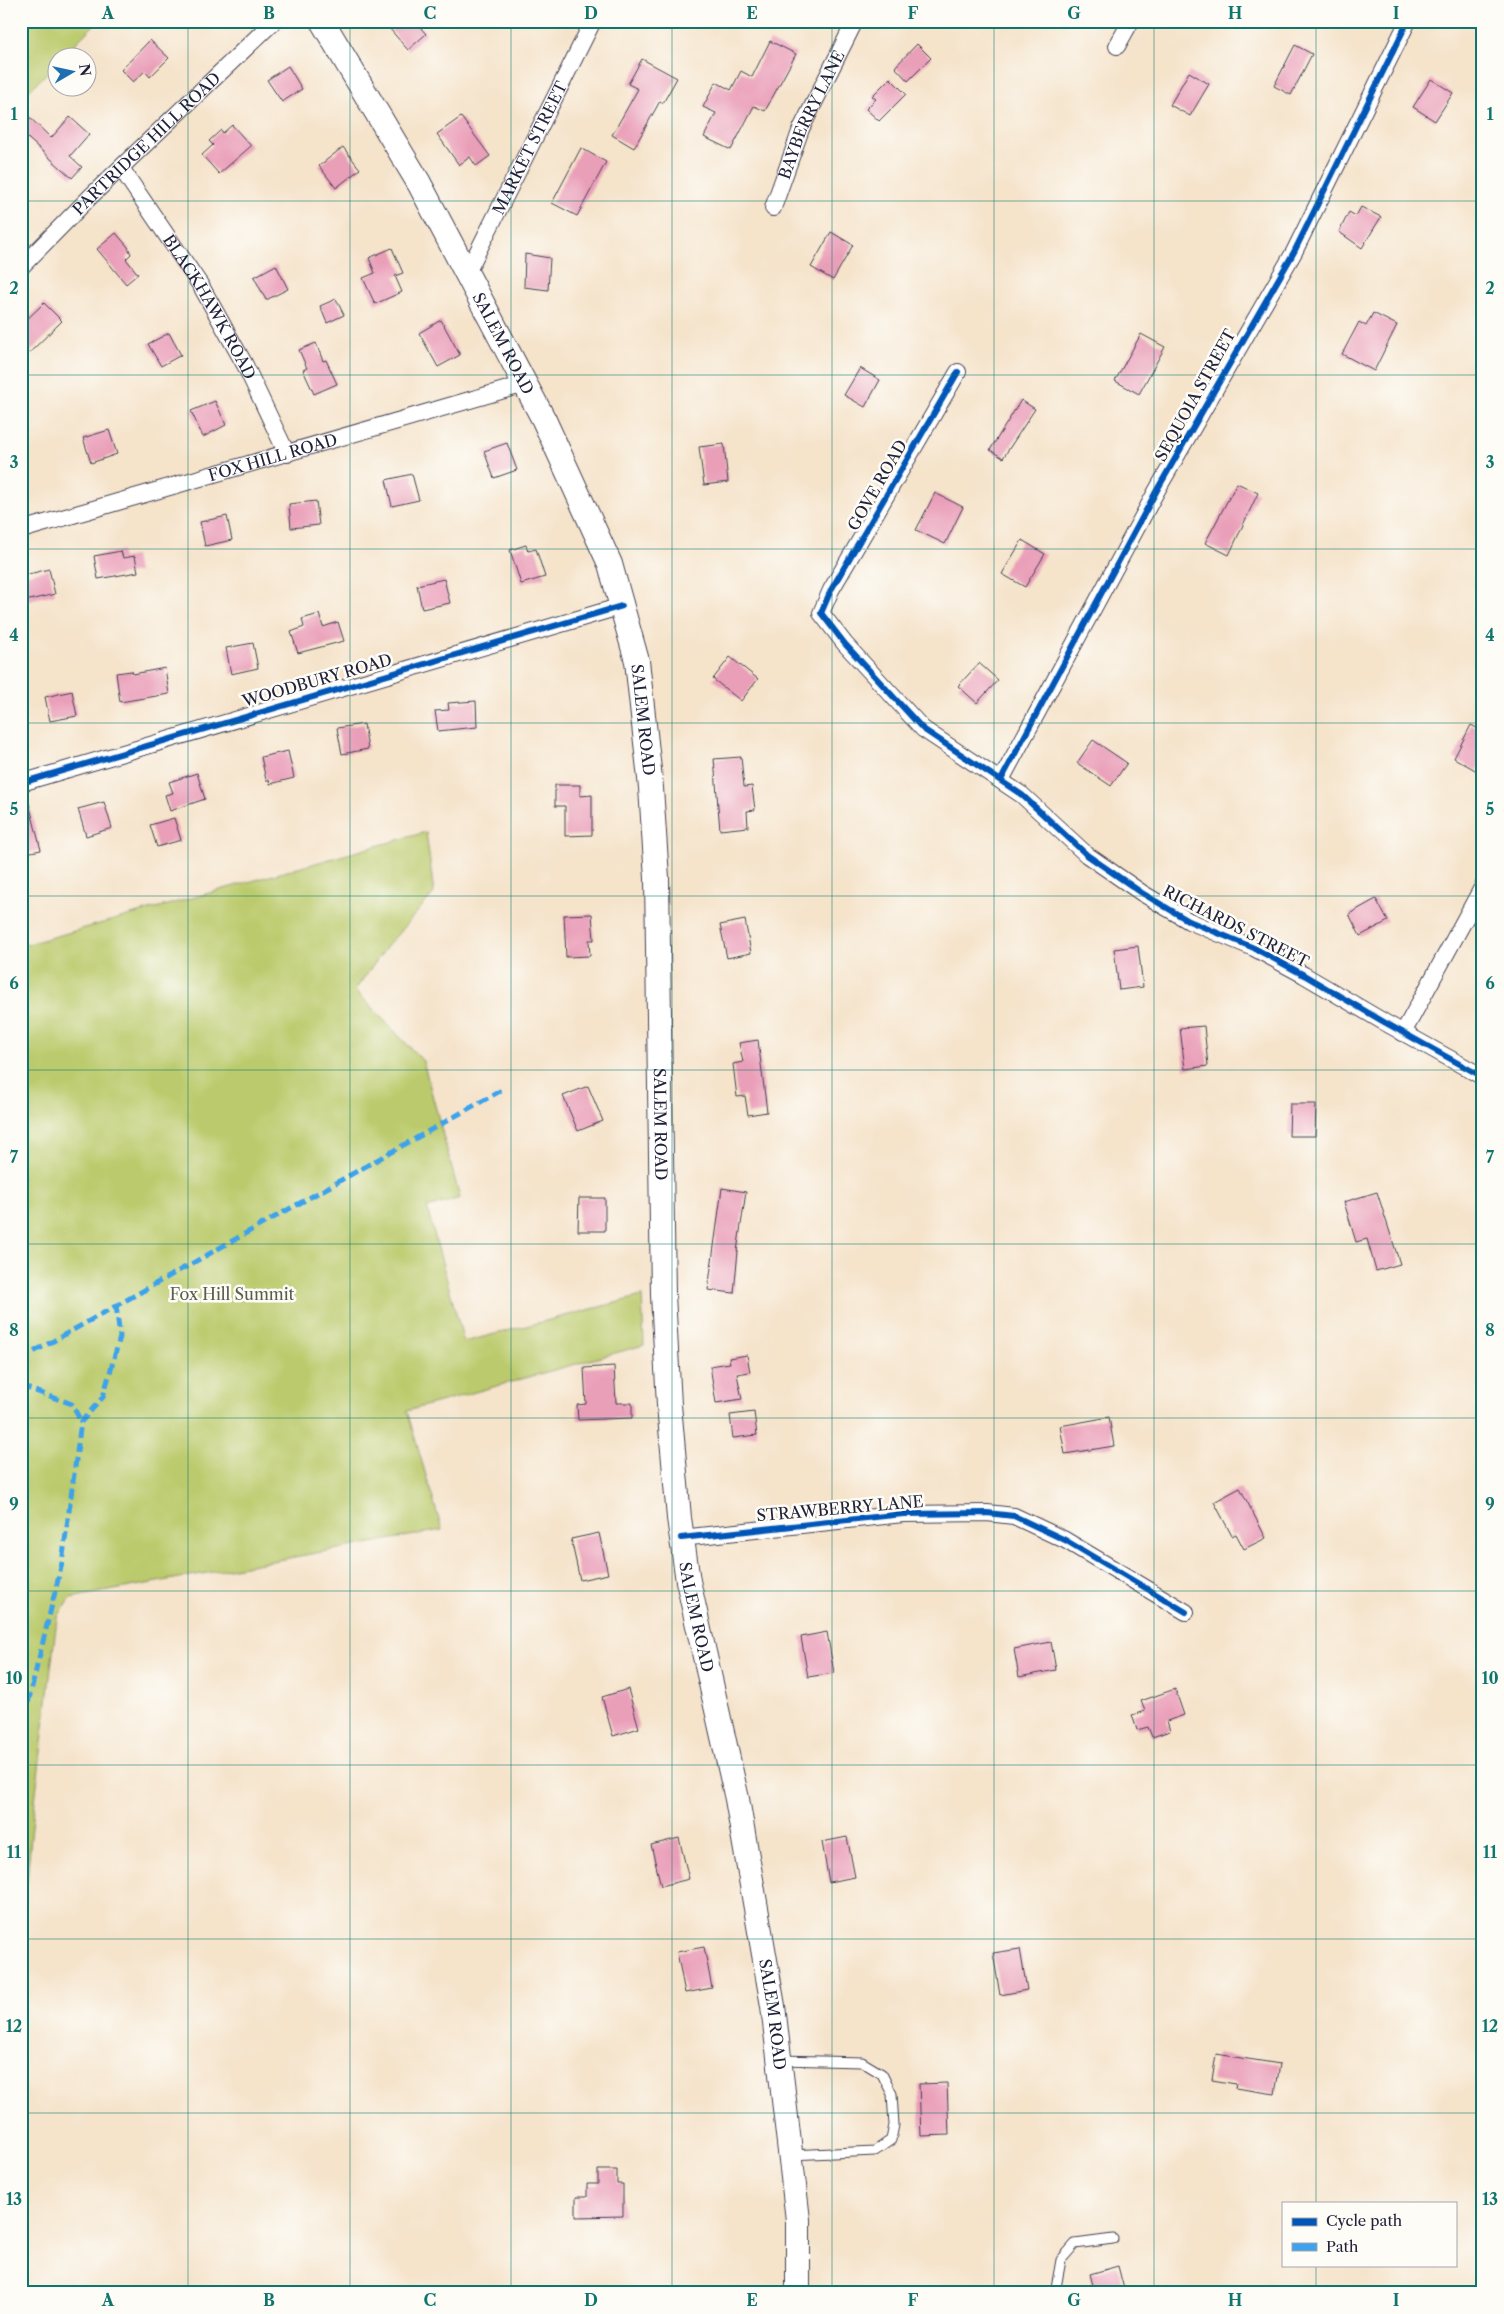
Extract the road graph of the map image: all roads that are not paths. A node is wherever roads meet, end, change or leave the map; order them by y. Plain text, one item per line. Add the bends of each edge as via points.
1 (274, 21) edge
2 (322, 21) edge
3 (593, 21) edge
4 (855, 21) edge
5 (1131, 21) edge
6 (1408, 21) edge
7 (1117, 46) dead end
8 (121, 168) junction
9 (772, 208) dead end
10 (21, 267) edge
11 (467, 273) junction
12 (958, 372) dead end
13 (525, 384) junction
14 (287, 454) junction
15 (21, 530) edge
16 (622, 606) junction
17 (821, 612) joint
18 (1001, 780) junction
19 (21, 783) edge
20 (1483, 886) edge
21 (1403, 1034) junction
22 (1483, 1077) edge
23 (682, 1538) junction
24 (1186, 1612) dead end
25 (780, 2060) junction
26 (791, 2155) junction
27 (1114, 2239) dead end
28 (798, 2293) edge
29 (1055, 2293) edge

1 - 8 street, PARTRIDGE HILL ROAD
2 - 11 main road, SALEM ROAD via 419,183
3 - 11 street, MARKET STREET
4 - 9 street, BAYBERRY LANE via 801,129
5 - 7 street
6 - 18 street, SEQUOIA STREET via 1294,252 1157,490
8 - 10 street, PARTRIDGE HILL ROAD
8 - 14 street, BLACKHAWK ROAD via 201,286 245,365
11 - 13 main road, SALEM ROAD
12 - 17 street, GOVE ROAD
13 - 14 street, FOX HILL ROAD
13 - 16 main road, SALEM ROAD via 610,564
14 - 15 street, FOX HILL ROAD
16 - 19 street, WOODBURY ROAD
16 - 23 main road, SALEM ROAD via 637,661 657,878 663,1285 669,1404
17 - 18 street, RICHARDS STREET via 845,644 923,729
18 - 21 street, RICHARDS STREET via 1022,794 1087,855 1142,893 1189,921 1254,948 1304,974
20 - 21 street
21 - 22 street, RICHARDS STREET
23 - 24 street, STRAWBERRY LANE via 903,1514 987,1513 1014,1516 1065,1540
23 - 25 main road, SALEM ROAD via 688,1581 738,1808
25 - 26 main road, SALEM ROAD
25 - 26 lane via 862,2062 882,2074 892,2094 894,2125 891,2140 875,2151
26 - 28 main road, SALEM ROAD via 798,2220
27 - 29 lane via 1075,2244 1061,2260

